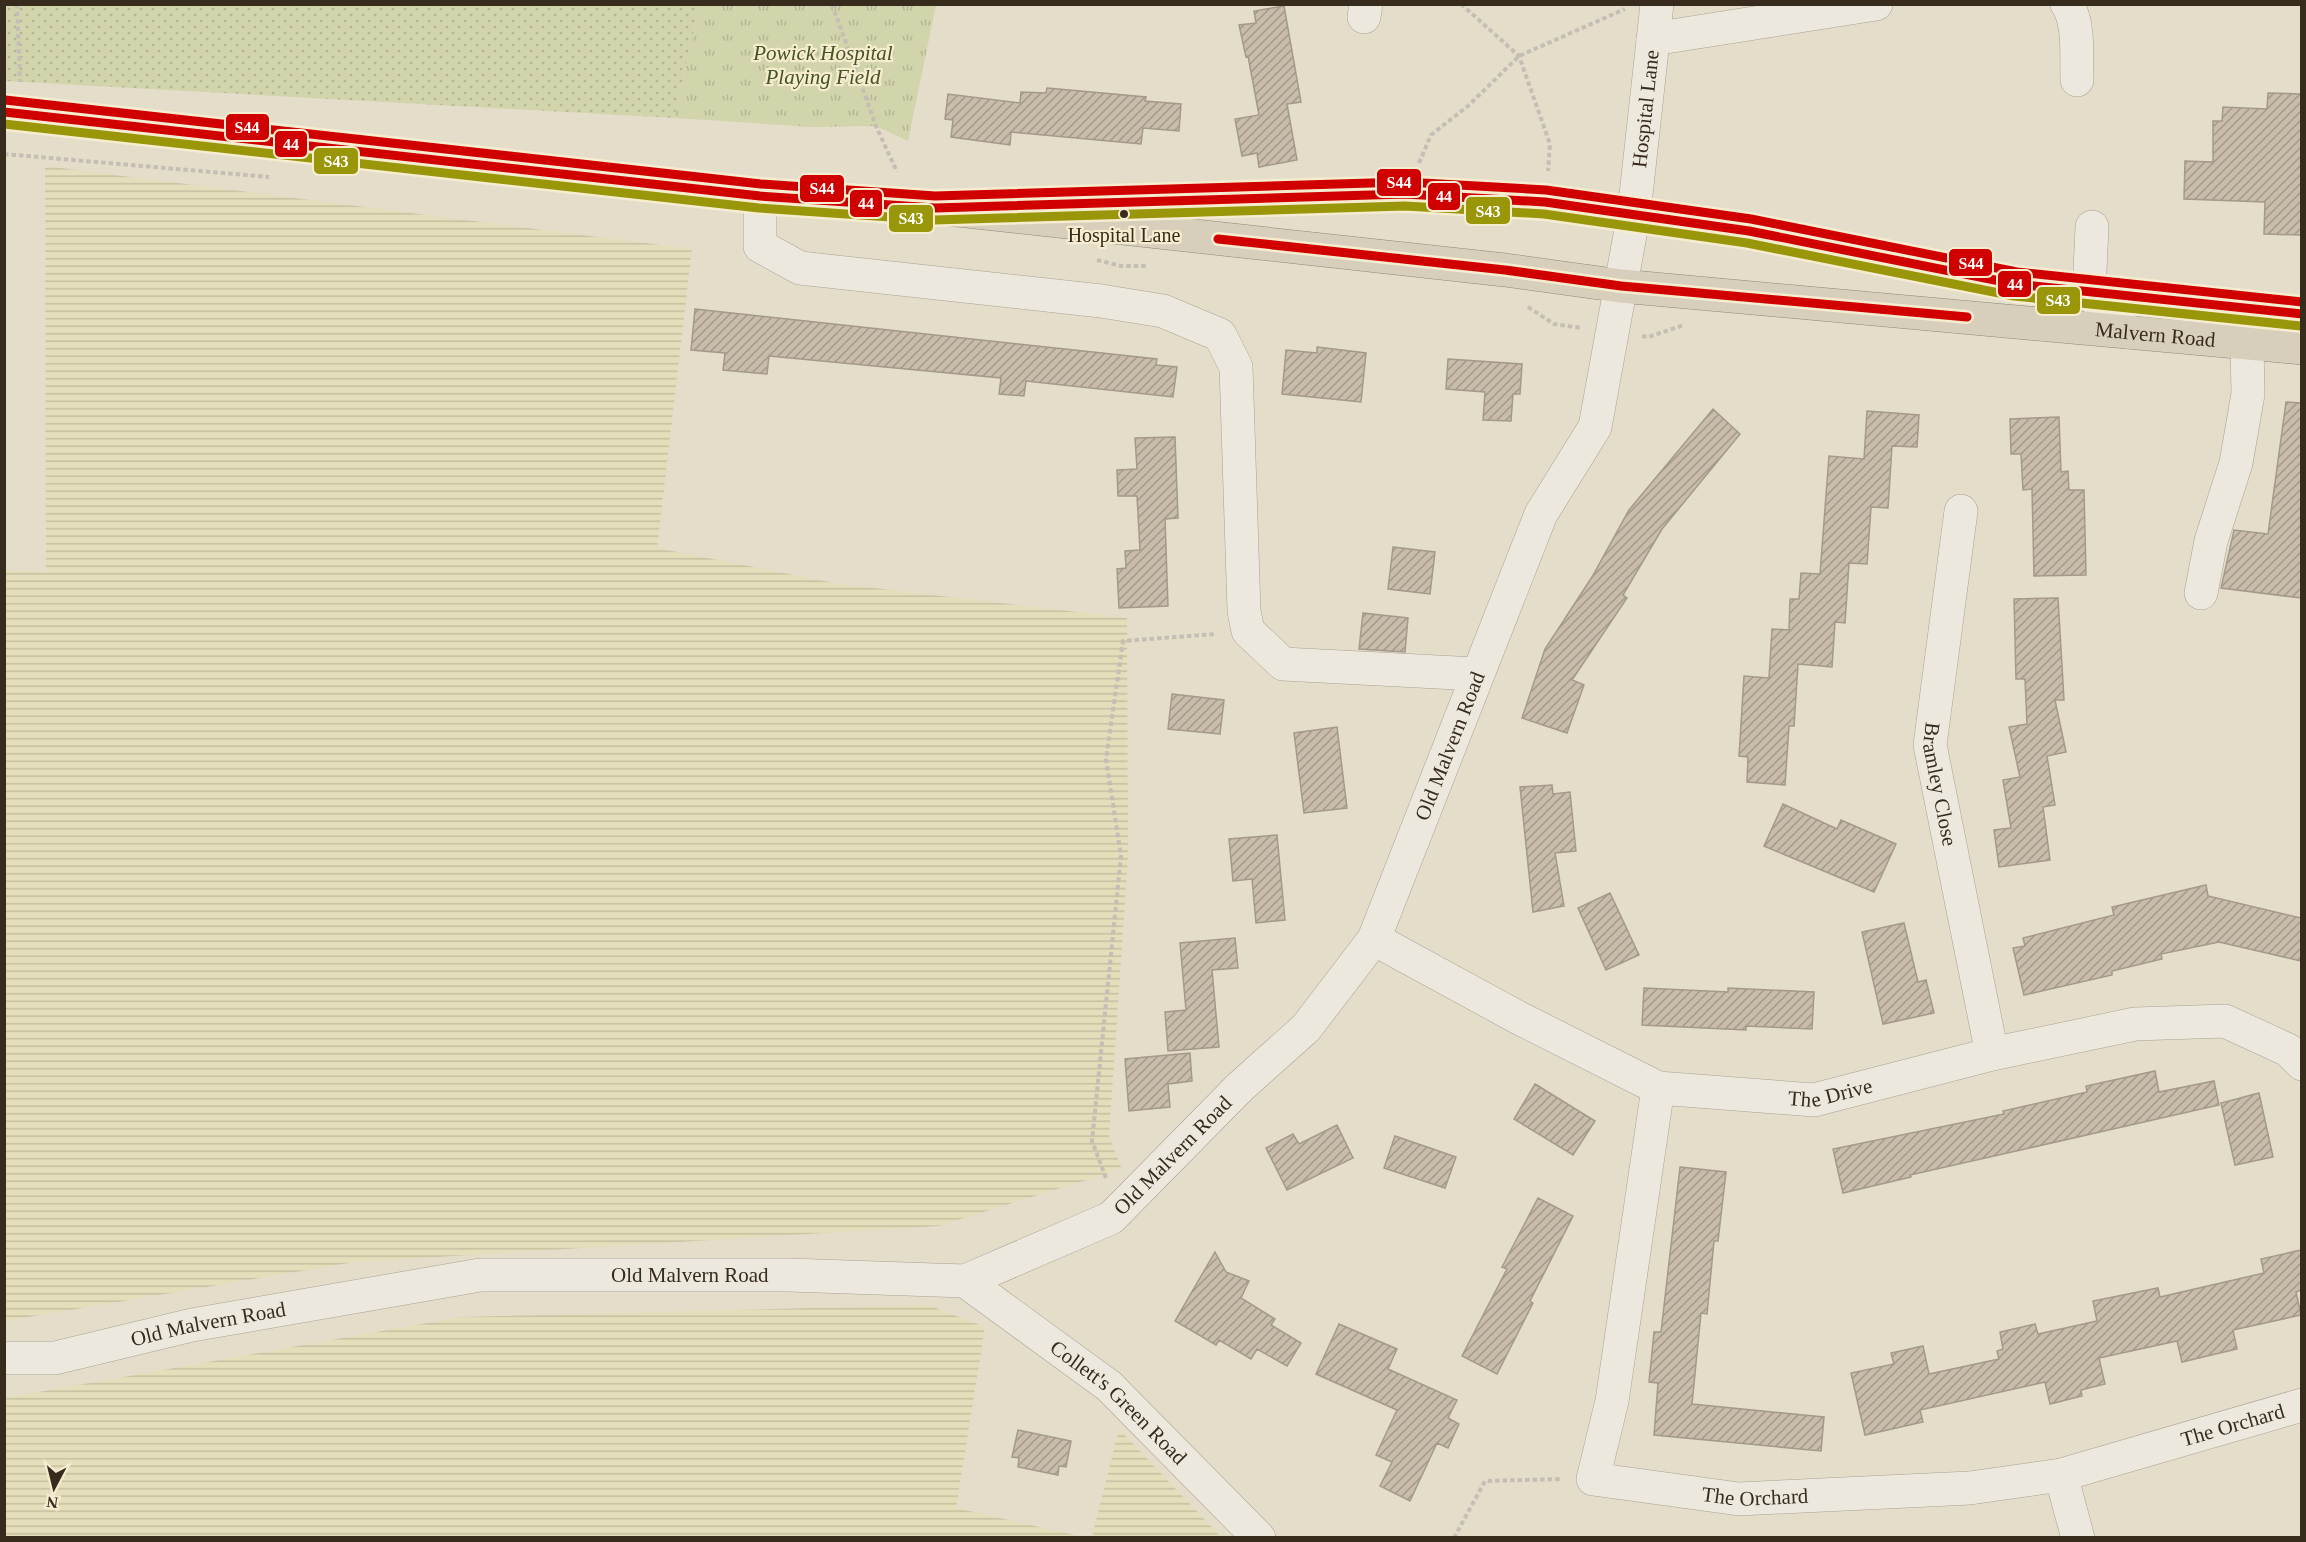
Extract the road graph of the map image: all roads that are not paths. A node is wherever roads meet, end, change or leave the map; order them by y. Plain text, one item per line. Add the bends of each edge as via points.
1 (1657, 4) edge
2 (1876, 4) edge
3 (2067, 4) edge
4 (1653, 39) junction
5 (2077, 81) dead end
6 (13, 113) edge
7 (760, 196) junction
8 (923, 207) junction
9 (1634, 213) junction
10 (2092, 227) dead end
11 (1621, 286) junction
12 (2090, 292) junction
13 (2249, 310) junction
14 (2301, 314) edge
15 (2128, 332) junction
16 (2247, 344) junction
17 (2301, 348) edge
18 (1961, 511) dead end
19 (2201, 593) dead end
20 (1476, 674) junction
21 (1374, 939) junction
22 (1992, 1054) junction
23 (2301, 1064) edge
24 (1658, 1088) junction
25 (965, 1281) junction
26 (4, 1358) edge
27 (2301, 1405) edge
28 (2061, 1475) junction
29 (1259, 1538) edge
30 (2078, 1538) edge

1 - 4 street, Hospital Lane
2 - 4 street
3 - 5 street via 2075,35
4 - 9 street, Hospital Lane
6 - 7 highway, Malvern Road
7 - 8 highway, Malvern Road
7 - 20 street via 760,246 800,268 1163,310 1220,335 1236,367 1244,611 1248,631 1283,664
8 - 9 highway, Malvern Road via 1406,194 1545,202
8 - 11 highway, Malvern Road
9 - 11 street, Old Malvern Road
9 - 12 highway, Malvern Road via 1749,231 2015,284
10 - 12 street
11 - 15 highway, Malvern Road
11 - 20 street, Old Malvern Road via 1595,428 1541,514
12 - 13 highway, Malvern Road
12 - 15 street
13 - 14 highway, Malvern Road
13 - 16 highway
15 - 16 highway, Malvern Road
16 - 17 highway, Malvern Road
16 - 19 street via 2248,394 2236,463 2211,541
18 - 22 street, Bramley Close via 1930,745
20 - 21 street, Old Malvern Road
21 - 24 street, The Drive
21 - 25 street, Old Malvern Road via 1306,1028 1240,1087 1111,1218
22 - 23 street, The Drive via 2135,1024 2225,1021 2288,1050
22 - 24 street, The Drive via 1814,1100
24 - 28 street, The Orchard via 1612,1401 1593,1479 1739,1499 1970,1488
25 - 26 street, Old Malvern Road via 789,1275 480,1275 192,1325 55,1358
25 - 29 street, Collett's Green Road via 1109,1386
27 - 28 street, The Orchard
28 - 30 street

